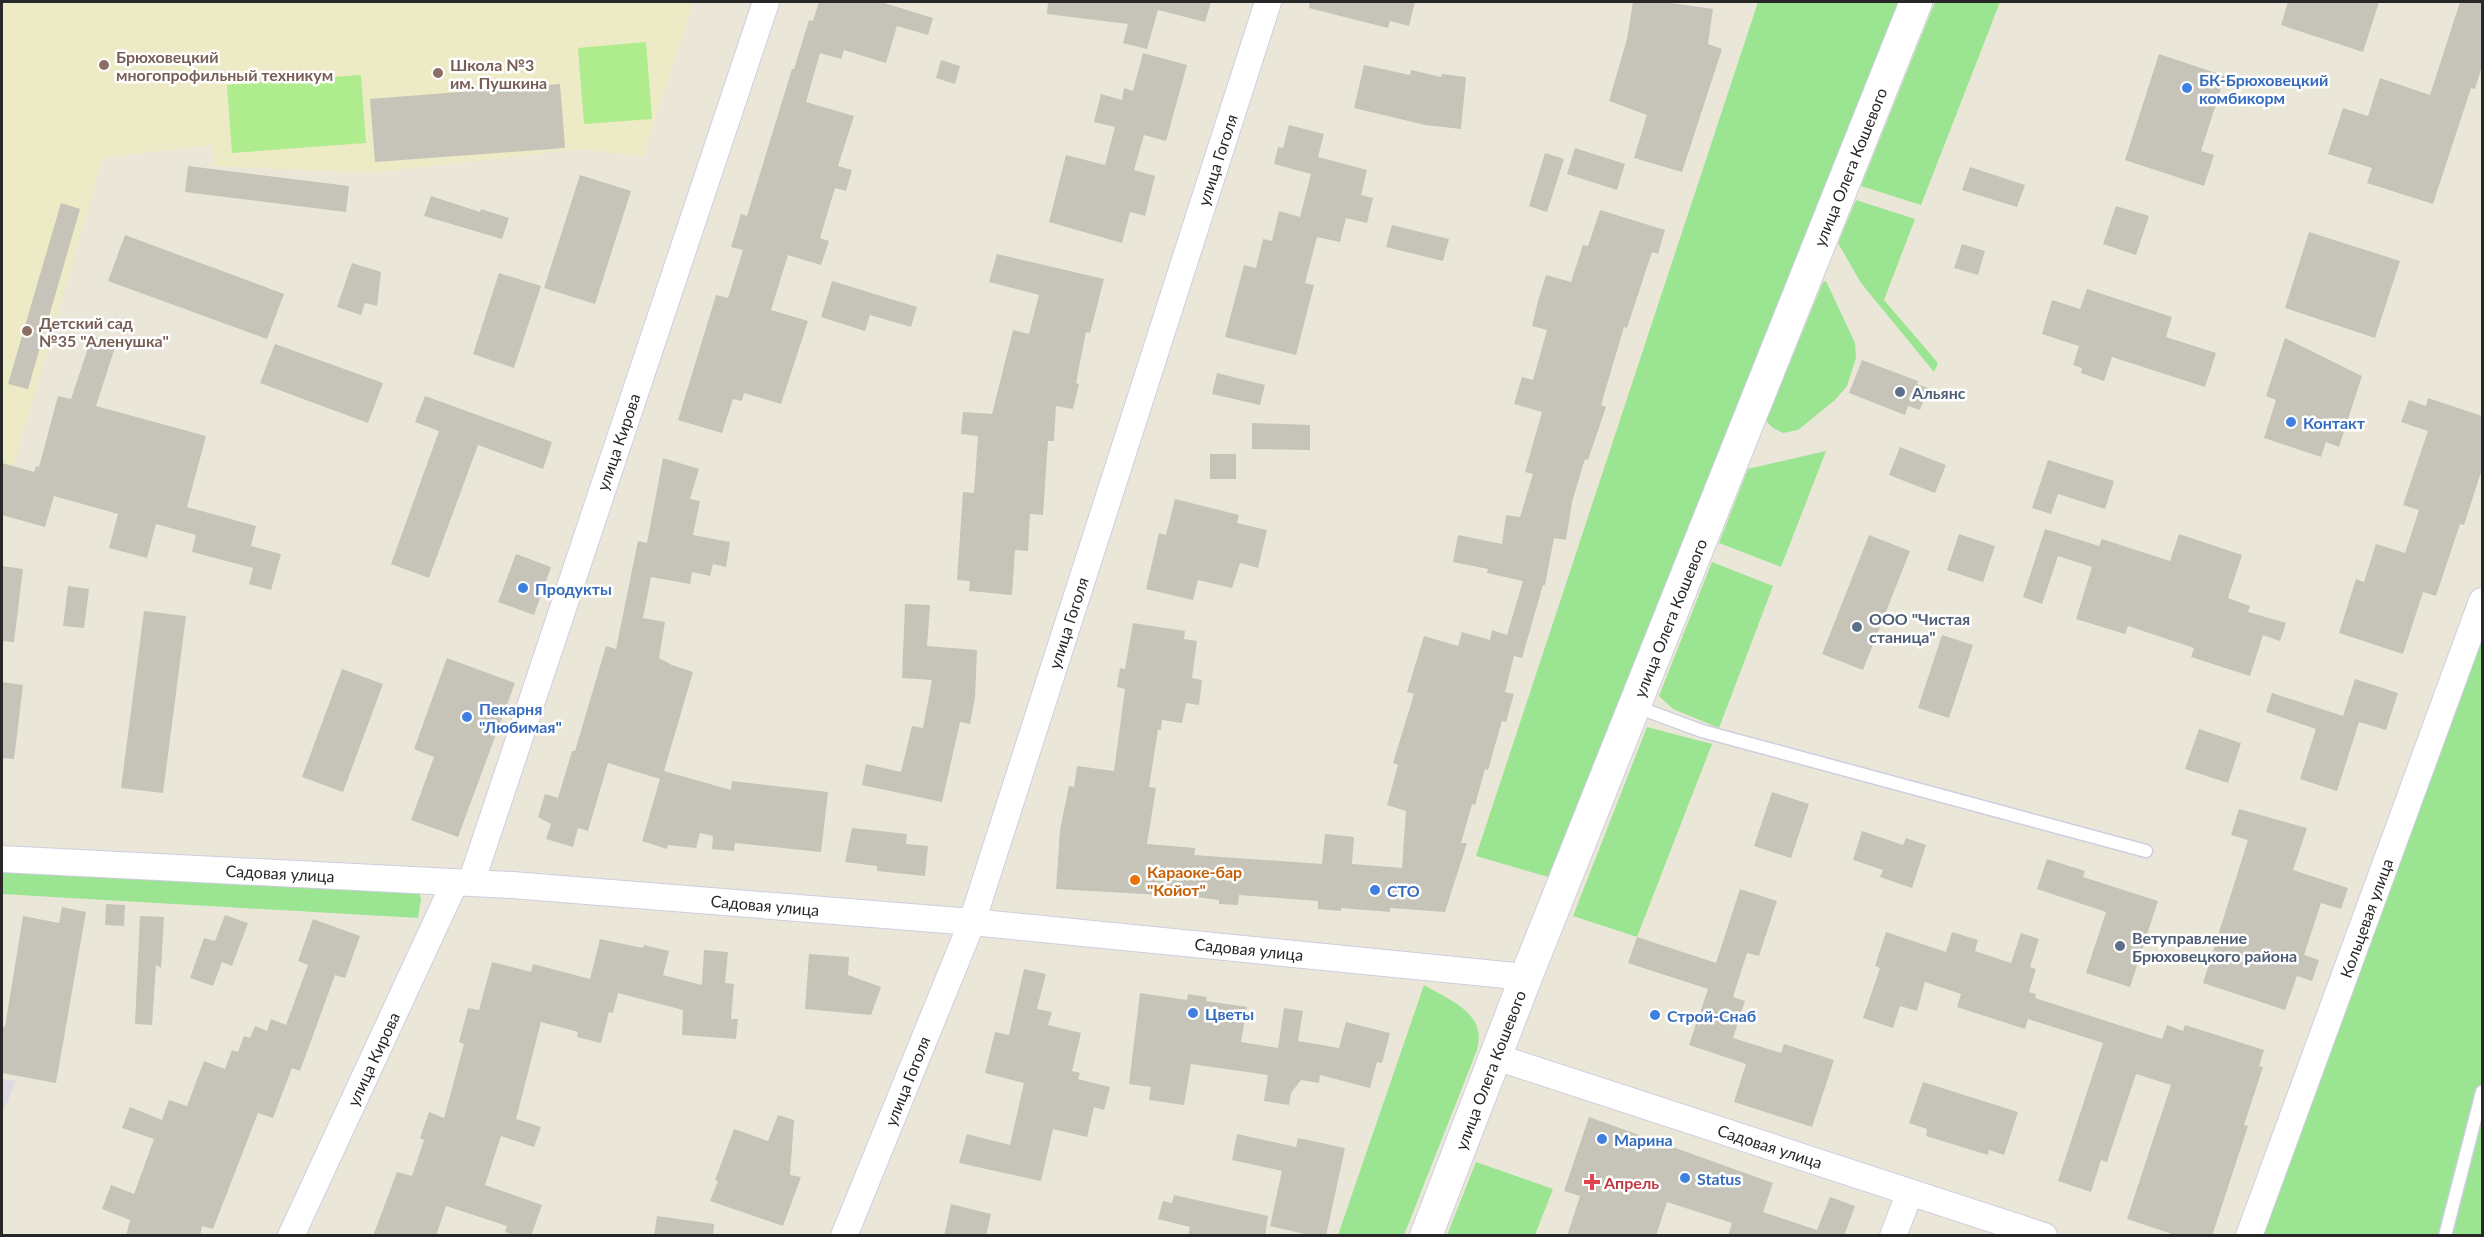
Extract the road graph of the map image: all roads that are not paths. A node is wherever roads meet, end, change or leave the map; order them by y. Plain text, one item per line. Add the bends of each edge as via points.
1 (766, 2) edge
2 (1268, 2) edge
3 (1916, 2) edge
4 (2482, 601) edge
5 (1634, 706) junction
6 (2146, 851) dead end
7 (2, 859) edge
8 (463, 883) junction
9 (972, 922) junction
10 (1526, 978) junction
11 (1496, 1057) junction
12 (2482, 1092) edge
13 (1910, 1192) junction
14 (291, 1236) edge
15 (844, 1236) edge
16 (1426, 1236) edge
17 (1893, 1236) edge
18 (2044, 1236) edge
19 (2249, 1236) edge
20 (2445, 1236) edge

1 - 8 street, улица Кирова
2 - 9 street, улица Гоголя
3 - 5 street, улица Олега Кошевого
4 - 19 street, Кольцевая улица
5 - 6 lane via 1702,731
5 - 10 street, улица Олега Кошевого
7 - 8 street, Садовая улица
8 - 9 street, Садовая улица
8 - 14 street, улица Кирова
9 - 10 street, Садовая улица
9 - 15 street, улица Гоголя
10 - 11 street, улица Олега Кошевого
11 - 13 street, Садовая улица
11 - 16 street, улица Олега Кошевого
12 - 20 lane
13 - 17 street
13 - 18 street, Садовая улица

